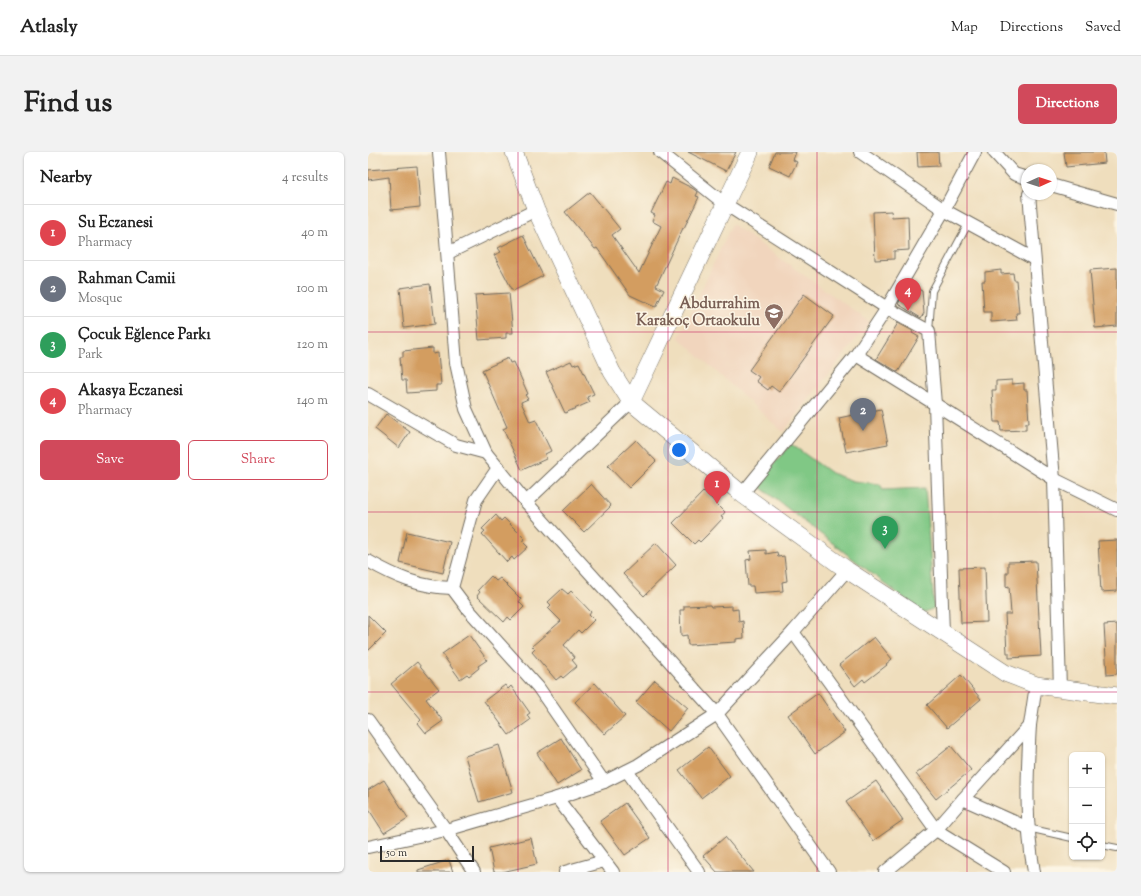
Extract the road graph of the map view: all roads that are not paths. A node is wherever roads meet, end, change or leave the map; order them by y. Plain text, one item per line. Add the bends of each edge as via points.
1 (439, 152) edge
2 (514, 152) edge
3 (660, 152) edge
4 (750, 152) edge
5 (860, 152) edge
6 (975, 152) edge
7 (994, 152) edge
8 (1021, 176) edge
9 (1057, 187) edge
10 (1029, 200) edge
11 (726, 204) junction
12 (1117, 204) edge
13 (536, 210) junction
14 (944, 210) junction
15 (968, 224) junction
16 (448, 253) junction
17 (1034, 259) junction
18 (887, 308) junction
19 (929, 331) junction
20 (856, 355) junction
21 (368, 394) edge
22 (631, 402) junction
23 (935, 404) junction
24 (486, 453) junction
25 (498, 468) junction
26 (1054, 479) junction
27 (742, 494) junction
28 (526, 502) junction
29 (1117, 510) edge
30 (368, 562) edge
31 (847, 570) junction
32 (452, 588) junction
33 (793, 632) junction
34 (943, 633) junction
35 (1036, 686) junction
36 (1060, 689) junction
37 (1117, 696) edge
38 (717, 714) junction
39 (368, 720) edge
40 (1030, 725) junction
41 (627, 771) junction
42 (604, 782) junction
43 (557, 798) junction
44 (963, 799) junction
45 (1028, 828) junction
46 (446, 830) junction
47 (936, 830) junction
48 (1069, 837) edge
49 (1105, 846) edge
50 (368, 847) edge
51 (1117, 848) edge
52 (604, 861) junction
53 (474, 872) edge
54 (565, 872) edge
55 (613, 872) edge
56 (699, 872) edge
57 (830, 872) edge
58 (885, 872) edge
59 (1004, 872) edge
60 (1034, 872) edge

1 - 16 street
2 - 13 street
3 - 11 street
4 - 11 street
5 - 14 street
6 - 14 street
7 - 8 street via 1014,174
9 - 12 street
10 - 17 street
11 - 18 street
11 - 22 street
13 - 16 street
13 - 22 street via 612,372
14 - 15 street
14 - 18 street
15 - 17 street
15 - 19 lane via 932,291
16 - 24 street via 456,363 466,409
17 - 26 street
18 - 19 street
18 - 20 street
19 - 23 street
20 - 23 street
20 - 27 street
21 - 24 street via 456,445
22 - 27 street
22 - 28 street
23 - 26 street
23 - 34 street
24 - 25 street
25 - 28 street
25 - 32 street via 476,500
26 - 29 street
26 - 36 street
27 - 31 street
28 - 38 street
30 - 32 street via 392,575 416,583
31 - 33 street
31 - 34 street
32 - 42 street via 538,687
33 - 38 street
33 - 47 street
34 - 35 street via 1005,673
35 - 36 street
35 - 40 street
36 - 37 street
38 - 41 street
38 - 57 street
39 - 46 street
40 - 44 street
40 - 45 street
41 - 42 street
41 - 56 street
42 - 43 street
43 - 46 street
43 - 52 street
44 - 45 street
44 - 47 street
45 - 48 lane
45 - 60 street
46 - 50 street
46 - 53 street
47 - 58 street
47 - 59 street
49 - 51 lane
52 - 54 street
52 - 55 street

